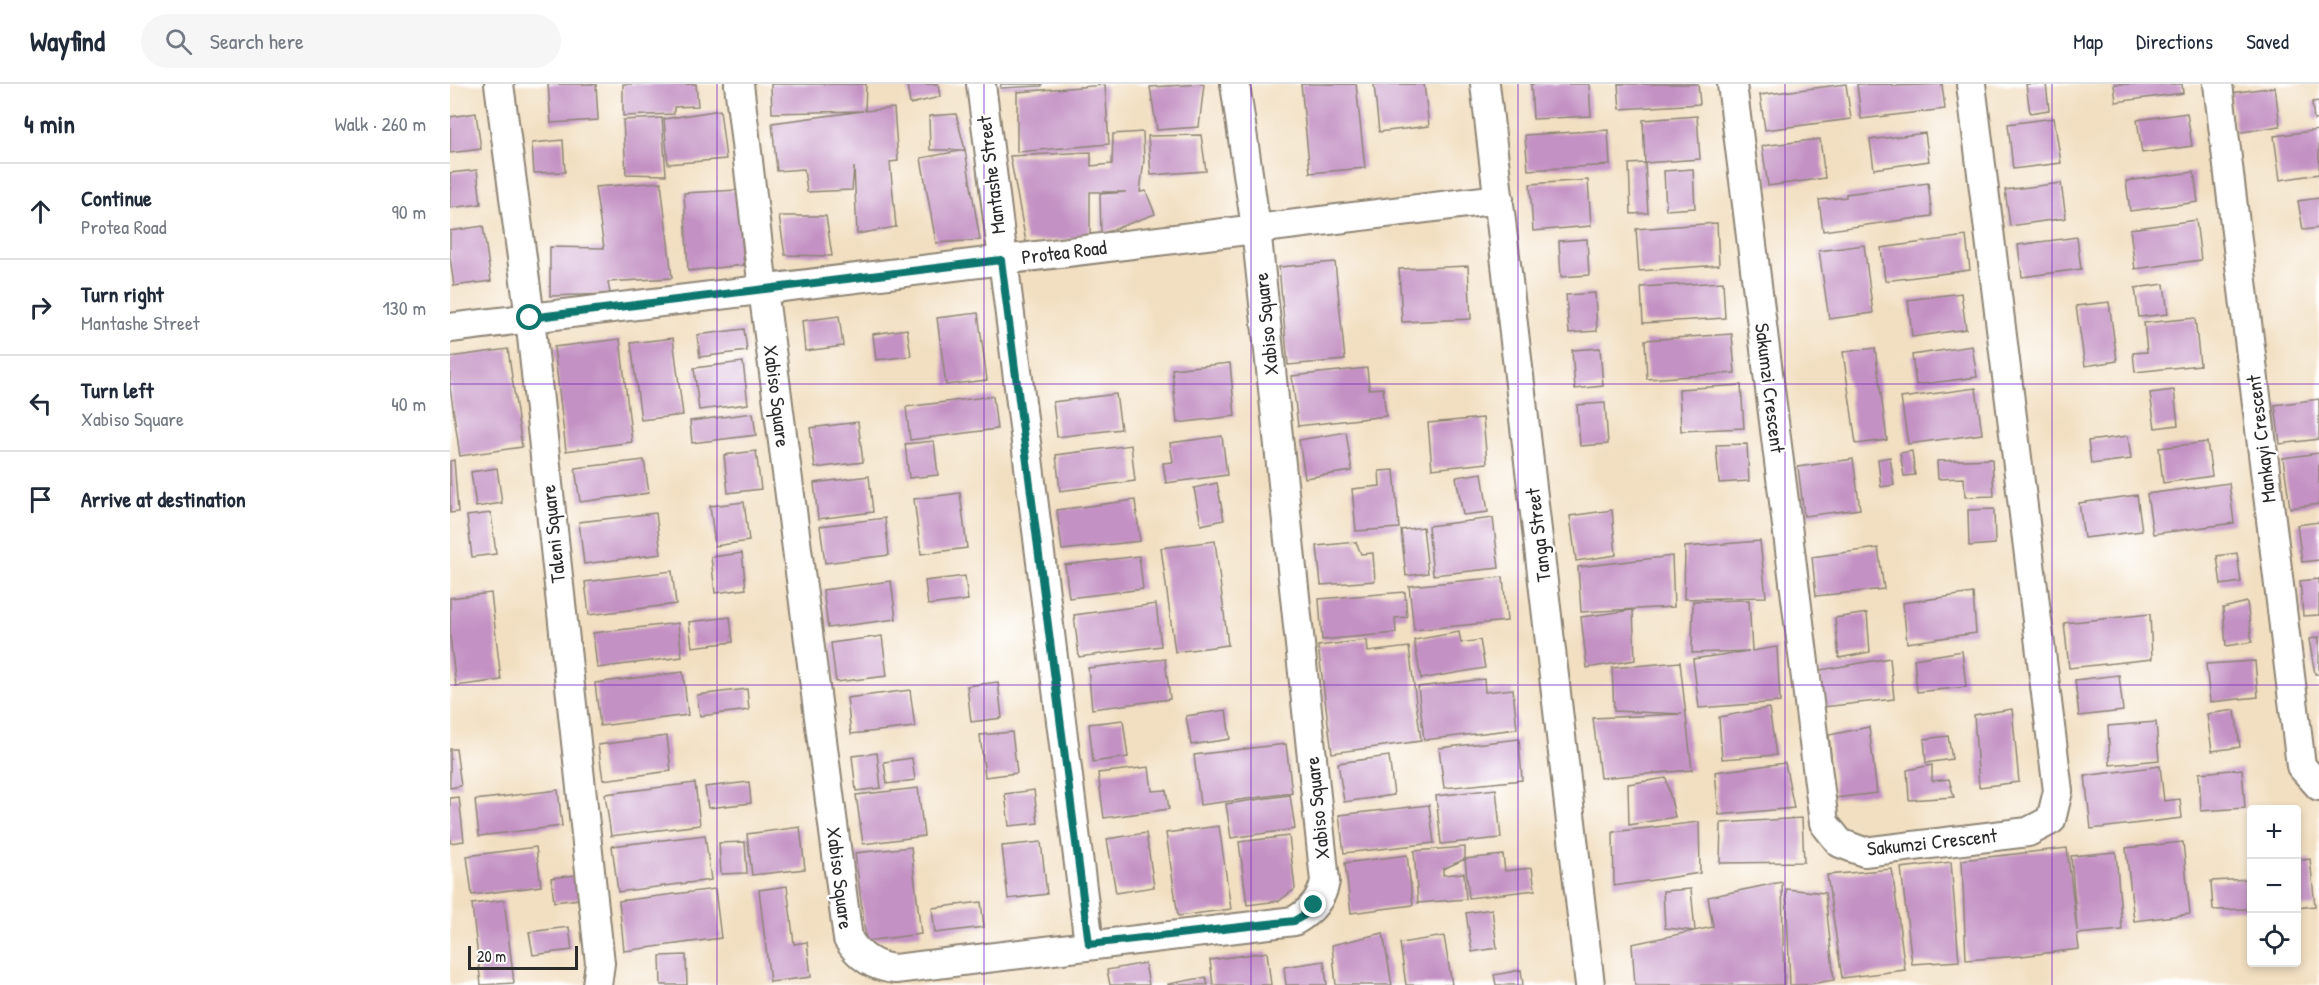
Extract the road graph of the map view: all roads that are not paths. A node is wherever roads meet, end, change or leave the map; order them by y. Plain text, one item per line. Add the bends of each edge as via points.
1 (499, 84) edge
2 (739, 84) edge
3 (981, 84) edge
4 (1235, 84) edge
5 (1485, 84) edge
6 (1732, 84) edge
7 (1971, 84) edge
8 (2218, 84) edge
9 (1499, 199) junction
10 (1256, 228) junction
11 (1001, 260) junction
12 (763, 289) junction
13 (530, 318) junction
14 (450, 328) edge
15 (2319, 786) edge
16 (1089, 944) junction
17 (597, 985) edge
18 (1590, 985) edge

1 - 13 street, Taleni Square
2 - 12 street, Xabiso Square
3 - 11 street, Mantashe Street
4 - 10 street, Xabiso Square
5 - 9 street, Tanga Street
6 - 7 street, Sakumzi Crescent via 1824,823 1840,843 1864,852 2028,832 2051,820 2058,791
8 - 15 street, Mankayi Crescent via 2301,766
9 - 10 street, Protea Road
9 - 18 street, Tanga Street
10 - 11 street, Protea Road
10 - 16 street, Xabiso Square via 1324,887 1314,905 1294,921
11 - 12 street, Protea Road
11 - 16 street, Mantashe Street
12 - 13 street, Protea Road
12 - 16 street, Xabiso Square via 848,939 870,962 895,969
13 - 14 street, Protea Road
13 - 17 street, Taleni Square via 600,963

